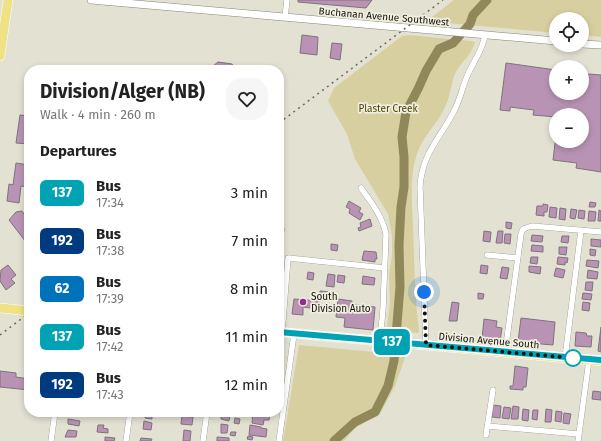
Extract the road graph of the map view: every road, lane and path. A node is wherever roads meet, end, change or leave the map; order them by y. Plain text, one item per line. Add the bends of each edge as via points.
1 (8, 0) edge
2 (91, 0) edge
3 (287, 0) edge
4 (150, 3) edge
5 (284, 17) junction
6 (485, 35) junction
7 (549, 40) edge
8 (589, 44) edge
9 (601, 45) edge
10 (0, 56) edge
11 (361, 188) dead end
12 (581, 230) junction
13 (601, 232) edge
14 (487, 255) dead end
15 (518, 258) junction
16 (385, 268) junction
17 (284, 301) edge
18 (0, 308) edge
19 (24, 310) edge
20 (284, 333) edge
21 (294, 334) junction
22 (384, 341) junction
23 (422, 345) junction
24 (505, 353) junction
25 (565, 358) junction
26 (589, 360) junction
27 (601, 360) edge
28 (493, 390) dead end
29 (284, 405) edge
30 (54, 417) edge
31 (129, 417) edge
32 (206, 417) edge
33 (282, 417) edge
34 (487, 426) junction
35 (579, 434) junction
36 (486, 435) dead end
37 (51, 441) edge
38 (126, 441) edge
39 (203, 441) edge
40 (279, 441) edge
41 (579, 441) edge

1 - 10 main road
2 - 4 street, Buchanan Avenue Southwest
3 - 5 street
4 - 5 street, Buchanan Avenue Southwest
5 - 6 street, Buchanan Avenue Southwest
6 - 7 street, Buchanan Avenue Southwest
6 - 23 street via 484,44 467,77 457,105 425,158 421,173
8 - 9 street
11 - 16 street via 384,226
12 - 13 street
12 - 15 street via 532,226 526,228 522,232
12 - 25 street
14 - 15 street
15 - 24 street
16 - 17 street via 288,258
16 - 22 street
18 - 19 main road
20 - 21 main road, Division Avenue South
21 - 22 main road, Division Avenue South
21 - 29 street
22 - 23 main road, Division Avenue South
23 - 24 main road, Division Avenue South
24 - 25 main road, Division Avenue South
25 - 26 main road, Division Avenue South
26 - 27 main road, Division Avenue South
26 - 35 street
28 - 34 street
30 - 37 street
31 - 38 street
32 - 39 street
33 - 40 street
34 - 35 street
34 - 36 street
35 - 41 street

